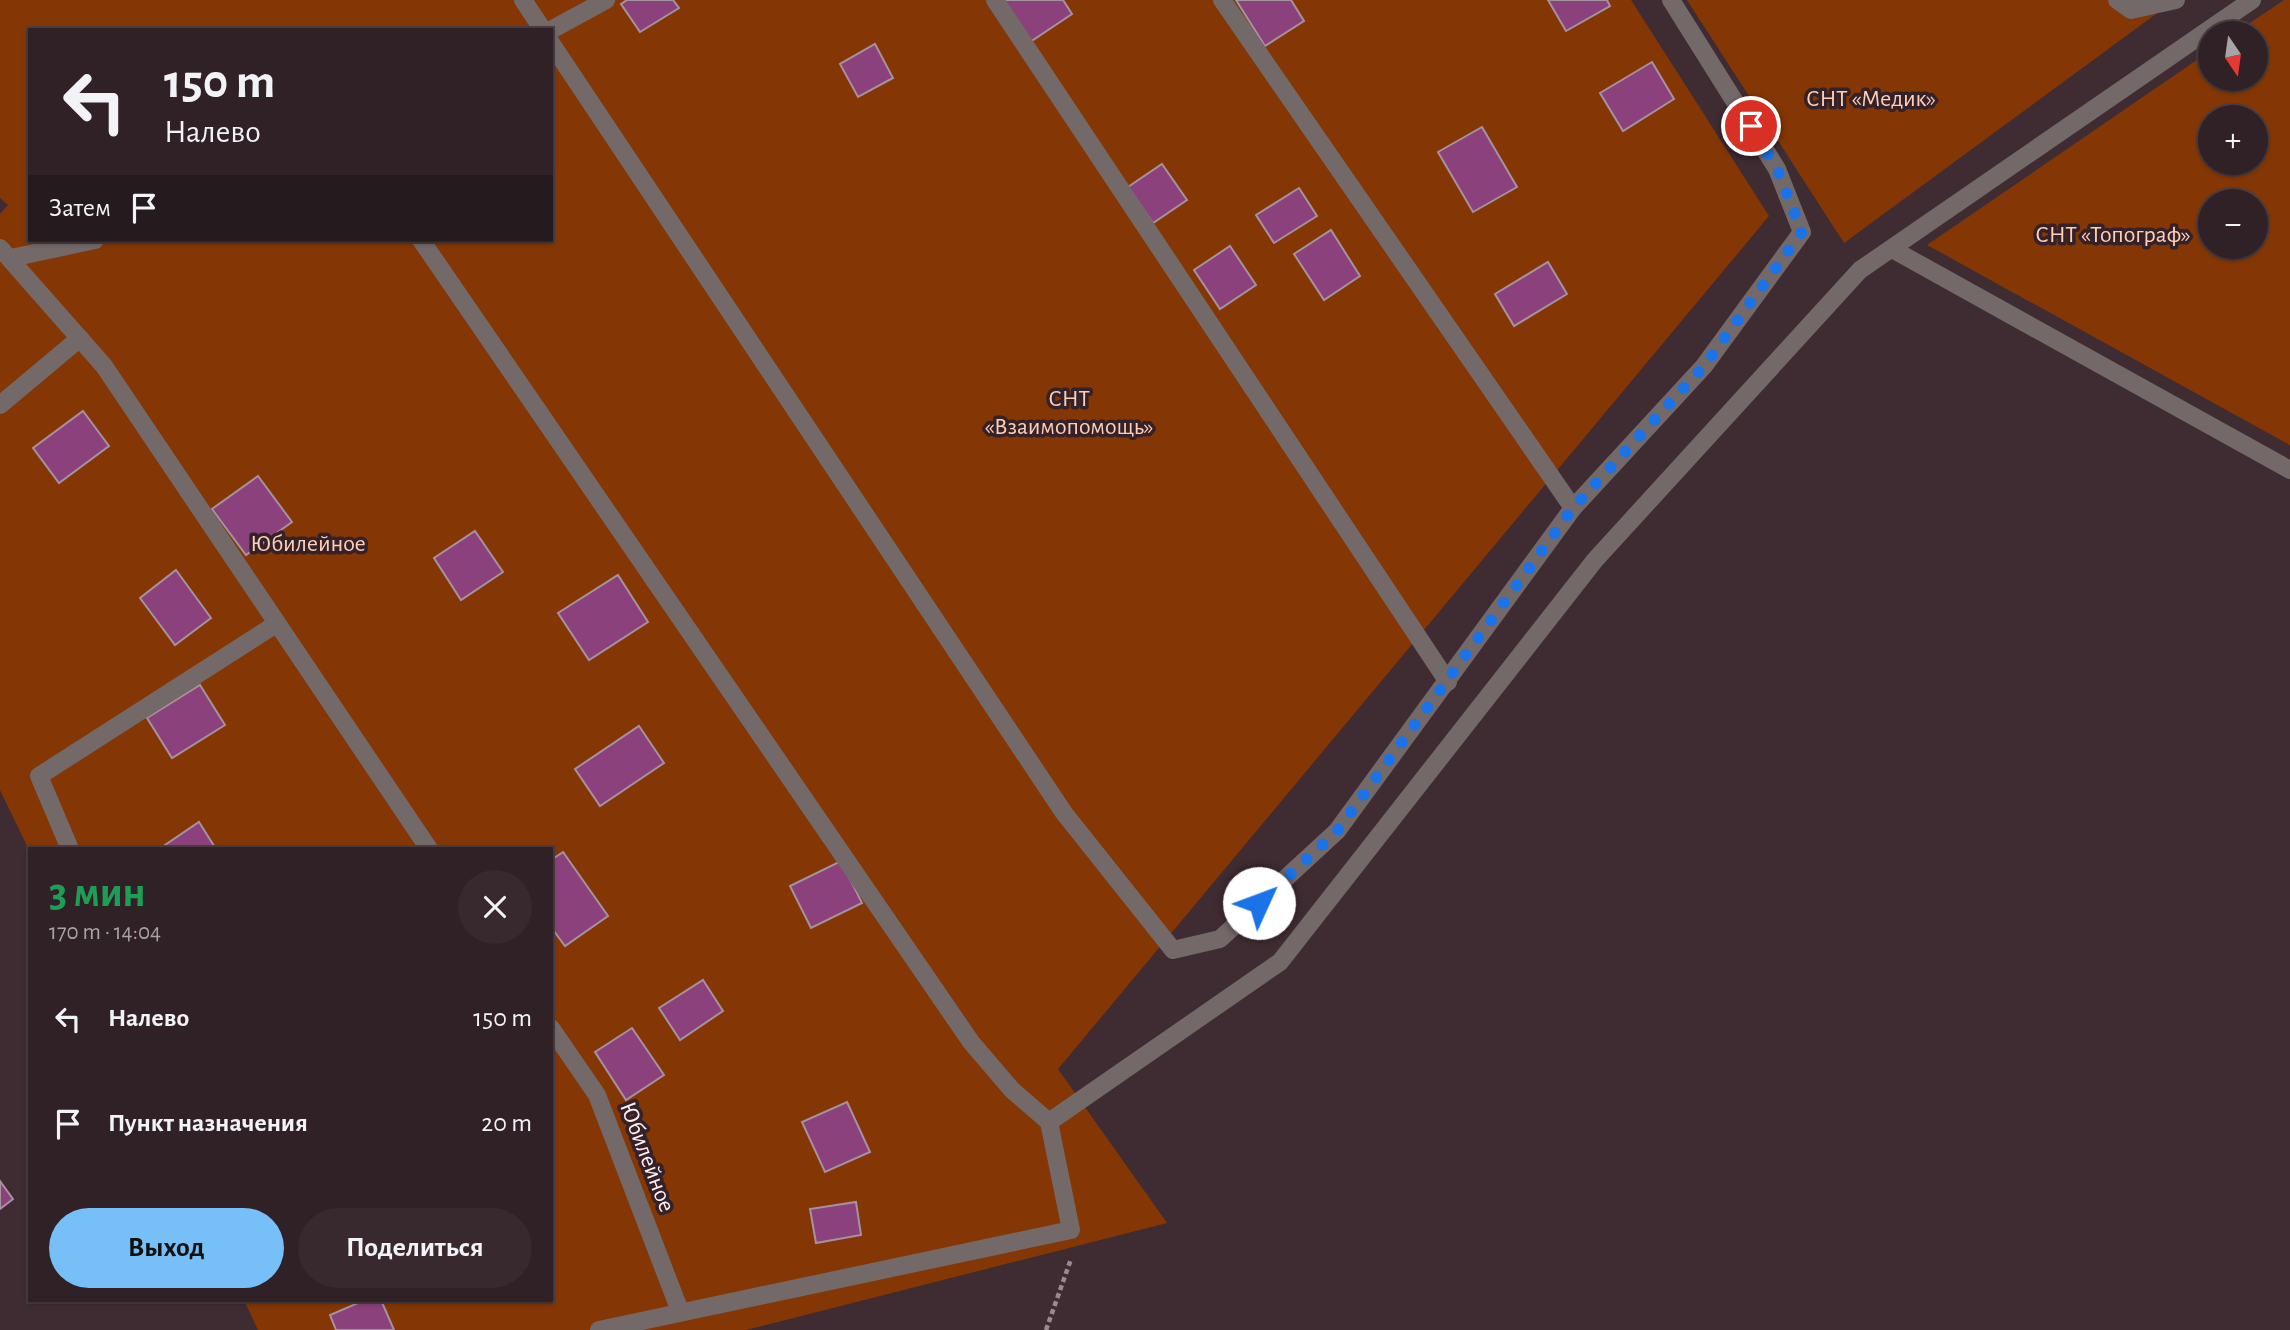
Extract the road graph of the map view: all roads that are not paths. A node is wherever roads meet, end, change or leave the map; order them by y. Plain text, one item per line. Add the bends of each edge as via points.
1 (523, 0) edge
2 (606, 0) edge
3 (995, 0) edge
4 (1222, 0) edge
5 (1671, 0) edge
6 (2117, 0) edge
7 (2176, 0) edge
8 (2252, 0) edge
9 (541, 28) edge
10 (553, 29) edge
11 (553, 46) edge
12 (81, 242) edge
13 (422, 242) edge
14 (1892, 248) junction
15 (5, 253) edge
16 (80, 338) junction
17 (0, 405) edge
18 (2290, 470) edge
19 (1573, 508) junction
20 (276, 624) junction
21 (1448, 682) junction
22 (69, 847) edge
23 (428, 847) edge
24 (553, 1031) edge
25 (1049, 1122) junction
26 (680, 1311) junction
27 (598, 1330) edge

1 - 9 lane
2 - 10 lane
3 - 21 lane
4 - 19 lane
5 - 19 lane via 1777,169 1802,232 1704,366
6 - 7 lane via 2131,9
8 - 14 lane
11 - 21 lane via 1064,813 1173,950 1220,939 1337,831
12 - 15 lane
13 - 25 lane via 971,1042 1012,1090
14 - 18 lane
14 - 25 lane via 1860,270 1595,560 1280,962
15 - 16 lane
16 - 17 lane
16 - 20 lane via 104,366
19 - 21 lane
20 - 22 lane via 39,776
20 - 23 lane
24 - 26 lane, Юбилейное via 597,1096
25 - 26 lane via 1071,1230
26 - 27 lane

